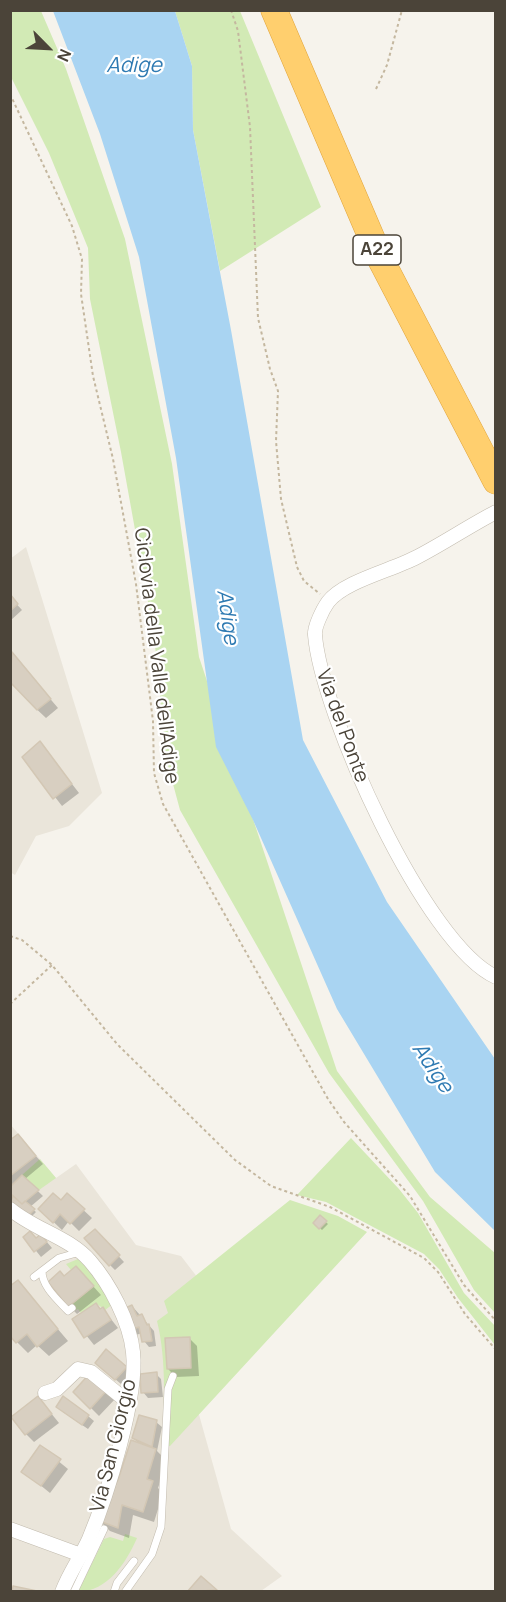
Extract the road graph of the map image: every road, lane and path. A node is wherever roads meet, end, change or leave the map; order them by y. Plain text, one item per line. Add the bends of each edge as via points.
1 (231, 10) edge
2 (274, 10) edge
3 (290, 10) edge
4 (402, 10) edge
5 (376, 89) dead end
6 (10, 94) edge
7 (495, 451) edge
8 (495, 482) edge
9 (495, 512) edge
10 (328, 601) junction
11 (10, 936) edge
12 (52, 965) junction
13 (495, 977) edge
14 (10, 1004) edge
15 (10, 1209) edge
16 (80, 1252) junction
17 (42, 1271) junction
18 (34, 1277) dead end
19 (72, 1308) dead end
20 (495, 1321) edge
21 (495, 1350) edge
22 (173, 1376) dead end
23 (45, 1393) dead end
24 (129, 1403) junction
25 (10, 1529) edge
26 (104, 1529) dead end
27 (81, 1555) junction
28 (134, 1561) dead end
29 (62, 1592) edge
30 (74, 1592) edge
31 (114, 1592) edge
32 (125, 1592) edge

1 - 10 path via 238,31 250,127 258,318 278,391 276,441 283,511 297,567 304,581
2 - 8 highway, A22 via 381,260
3 - 7 highway, A22 via 396,254
4 - 5 path
6 - 20 path, Ciclovia della Valle dell'Adige via 72,226 82,259 81,294 89,352 136,584 153,721 154,774 163,804 328,1099 410,1196 464,1285
9 - 10 street via 416,558 348,587
10 - 13 street, Via del Ponte via 314,633 320,668 368,794 416,890 439,925 468,960
11 - 12 path via 30,945
12 - 14 path
12 - 21 path via 117,1044 235,1161 271,1186 330,1207 424,1258
15 - 16 street, Via San Giorgio
16 - 17 lane via 59,1258
16 - 24 street, Via San Giorgio via 103,1280 126,1326 133,1352
17 - 18 lane
17 - 19 lane via 50,1291 68,1311
22 - 32 lane via 168,1389 164,1503 159,1535 145,1565
23 - 24 street via 57,1389 78,1370 91,1372
24 - 27 street, Via San Giorgio via 109,1480
25 - 27 street
26 - 30 lane
27 - 29 street, Via San Giorgio
28 - 31 lane

